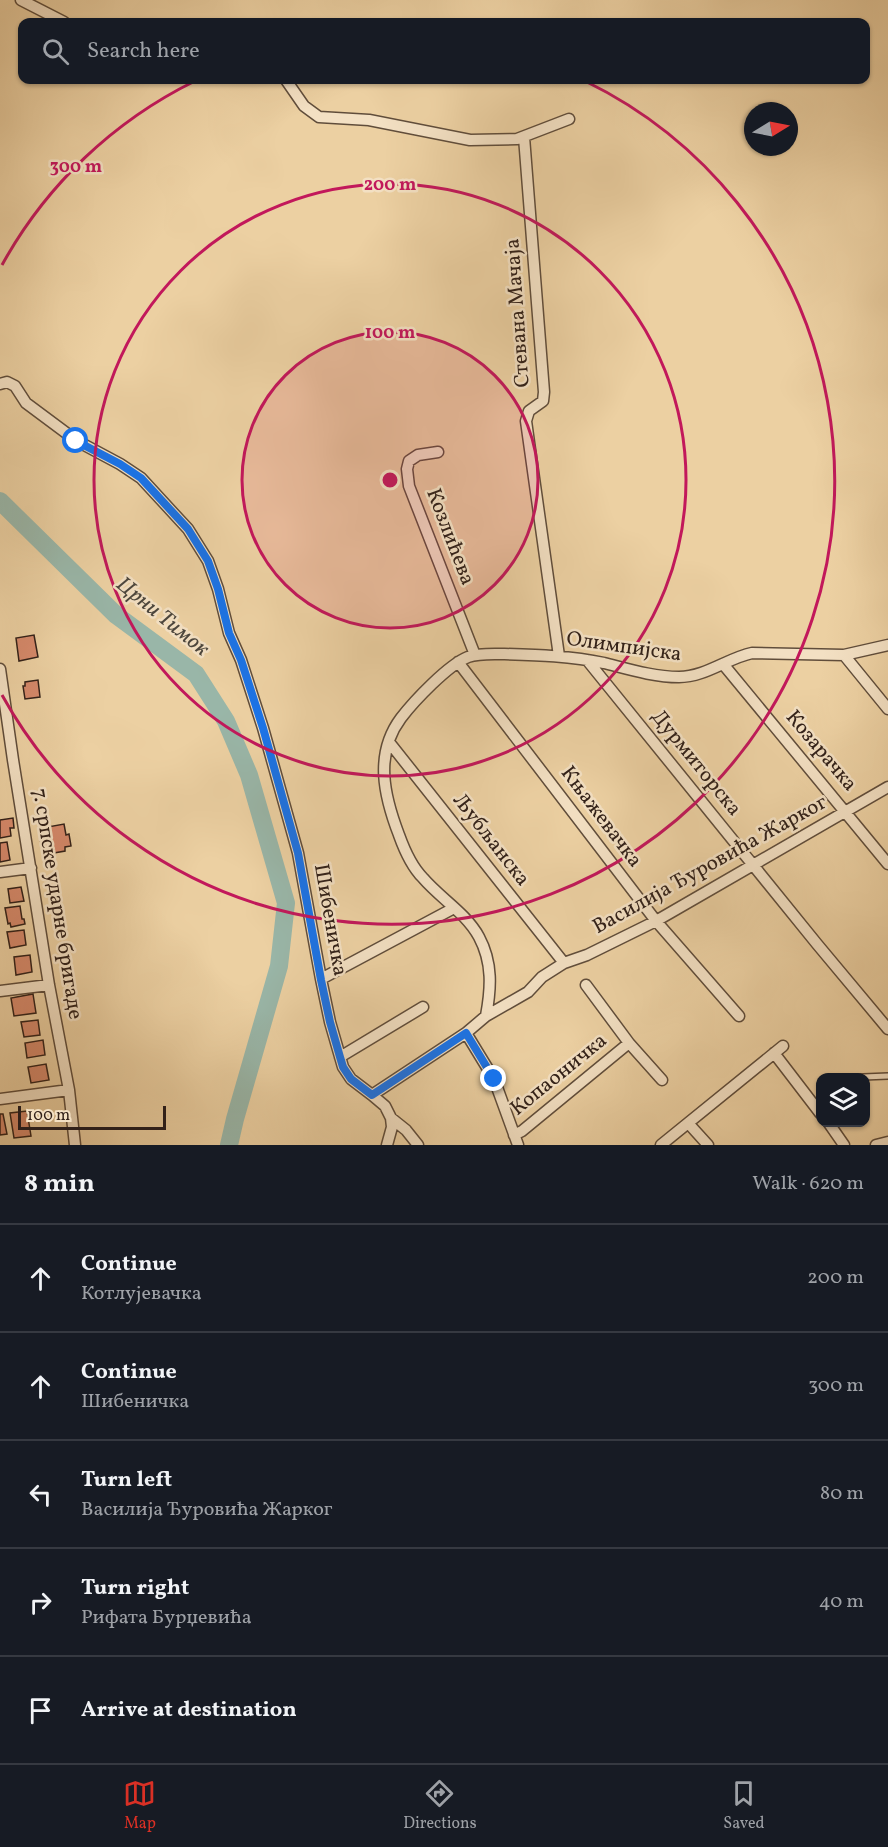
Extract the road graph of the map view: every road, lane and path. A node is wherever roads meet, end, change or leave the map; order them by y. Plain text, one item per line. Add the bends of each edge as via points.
1 (21, 0) edge
2 (56, 18) edge
3 (289, 84) edge
4 (569, 119) dead end
5 (524, 137) junction
6 (0, 384) edge
7 (438, 452) dead end
8 (888, 645) edge
9 (475, 655) junction
10 (844, 655) junction
11 (559, 656) junction
12 (587, 660) junction
13 (458, 662) junction
14 (723, 664) junction
15 (0, 669) edge
16 (888, 709) edge
17 (389, 742) junction
18 (13, 760) junction
19 (0, 762) edge
20 (888, 788) edge
21 (846, 812) junction
22 (888, 864) edge
23 (753, 865) junction
24 (31, 868) junction
25 (0, 872) edge
26 (454, 908) junction
27 (656, 921) junction
28 (564, 963) junction
29 (321, 980) junction
30 (49, 985) junction
31 (586, 985) dead end
32 (0, 991) edge
33 (423, 1007) dead end
34 (486, 1016) junction
35 (739, 1016) dead end
36 (888, 1029) edge
37 (466, 1033) junction
38 (629, 1043) junction
39 (783, 1046) dead end
40 (774, 1053) junction
41 (340, 1057) junction
42 (870, 1076) edge
43 (888, 1076) edge
44 (662, 1080) dead end
45 (69, 1090) junction
46 (372, 1095) junction
47 (0, 1099) edge
48 (816, 1108) edge
49 (391, 1118) junction
50 (688, 1122) junction
51 (832, 1127) edge
52 (516, 1140) edge
53 (888, 1142) edge
54 (75, 1145) edge
55 (387, 1145) edge
56 (417, 1145) edge
57 (661, 1145) edge
58 (708, 1145) edge
59 (843, 1145) edge
60 (876, 1145) edge

1 - 2 street
3 - 5 street via 304,106 319,117 369,120 470,140
4 - 5 street
5 - 11 street, Стевана Мачаја via 544,392 541,404 527,414 526,424
6 - 29 street, Шибеничка via 15,386 26,403 76,441 141,478 188,529 208,561 298,853
7 - 9 street, Козлићева via 418,455 409,461 409,486
8 - 10 street, Олимпијска
9 - 11 street, Олимпијска
9 - 13 street, Олимпијска
10 - 14 street, Олимпијска via 752,653
10 - 16 street
11 - 12 street, Олимпијска
12 - 14 street, Олимпијска via 683,677
12 - 23 street, Дурмиторска
13 - 17 street, Олимпијска via 416,700
13 - 27 street, Књажевачка
14 - 21 street, Козарачка
15 - 18 street, 7. српске ударне бригаде
17 - 26 street, Олимпијска via 384,785 402,843 420,876
17 - 28 street, Љубљанска
18 - 19 street
18 - 24 street, 7. српске ударне бригаде
20 - 21 street, Василија Ђуровића Жарког
21 - 22 street, Козарачка
21 - 23 street, Василија Ђуровића Жарког
23 - 27 street, Василија Ђуровића Жарког
23 - 36 street, Дурмиторска
24 - 25 street
24 - 30 street, 7. српске ударне бригаде
26 - 29 street
26 - 34 street, Олимпијска via 473,927 487,955 491,992
27 - 28 street, Василија Ђуровића Жарког via 587,956
27 - 35 street, Књажевачка
28 - 34 street, Василија Ђуровића Жарког via 528,992
29 - 41 street, Шибеничка
30 - 32 street
30 - 45 street, 7. српске ударне бригаде
31 - 38 street
33 - 41 street
34 - 37 street, Василија Ђуровића Жарког
37 - 46 street, Василија Ђуровића Жарког
37 - 52 street via 494,1079
38 - 44 street
38 - 52 street, Копаоничка
39 - 40 street
40 - 48 street
40 - 50 street
41 - 46 street, Шибеничка via 351,1079
42 - 43 lane
45 - 47 street
45 - 54 street, 7. српске ударне бригаде
46 - 49 street, Шибеничка via 385,1106
49 - 55 street
49 - 56 street, Шибеничка
50 - 57 street
50 - 58 street
51 - 59 street
53 - 60 street

